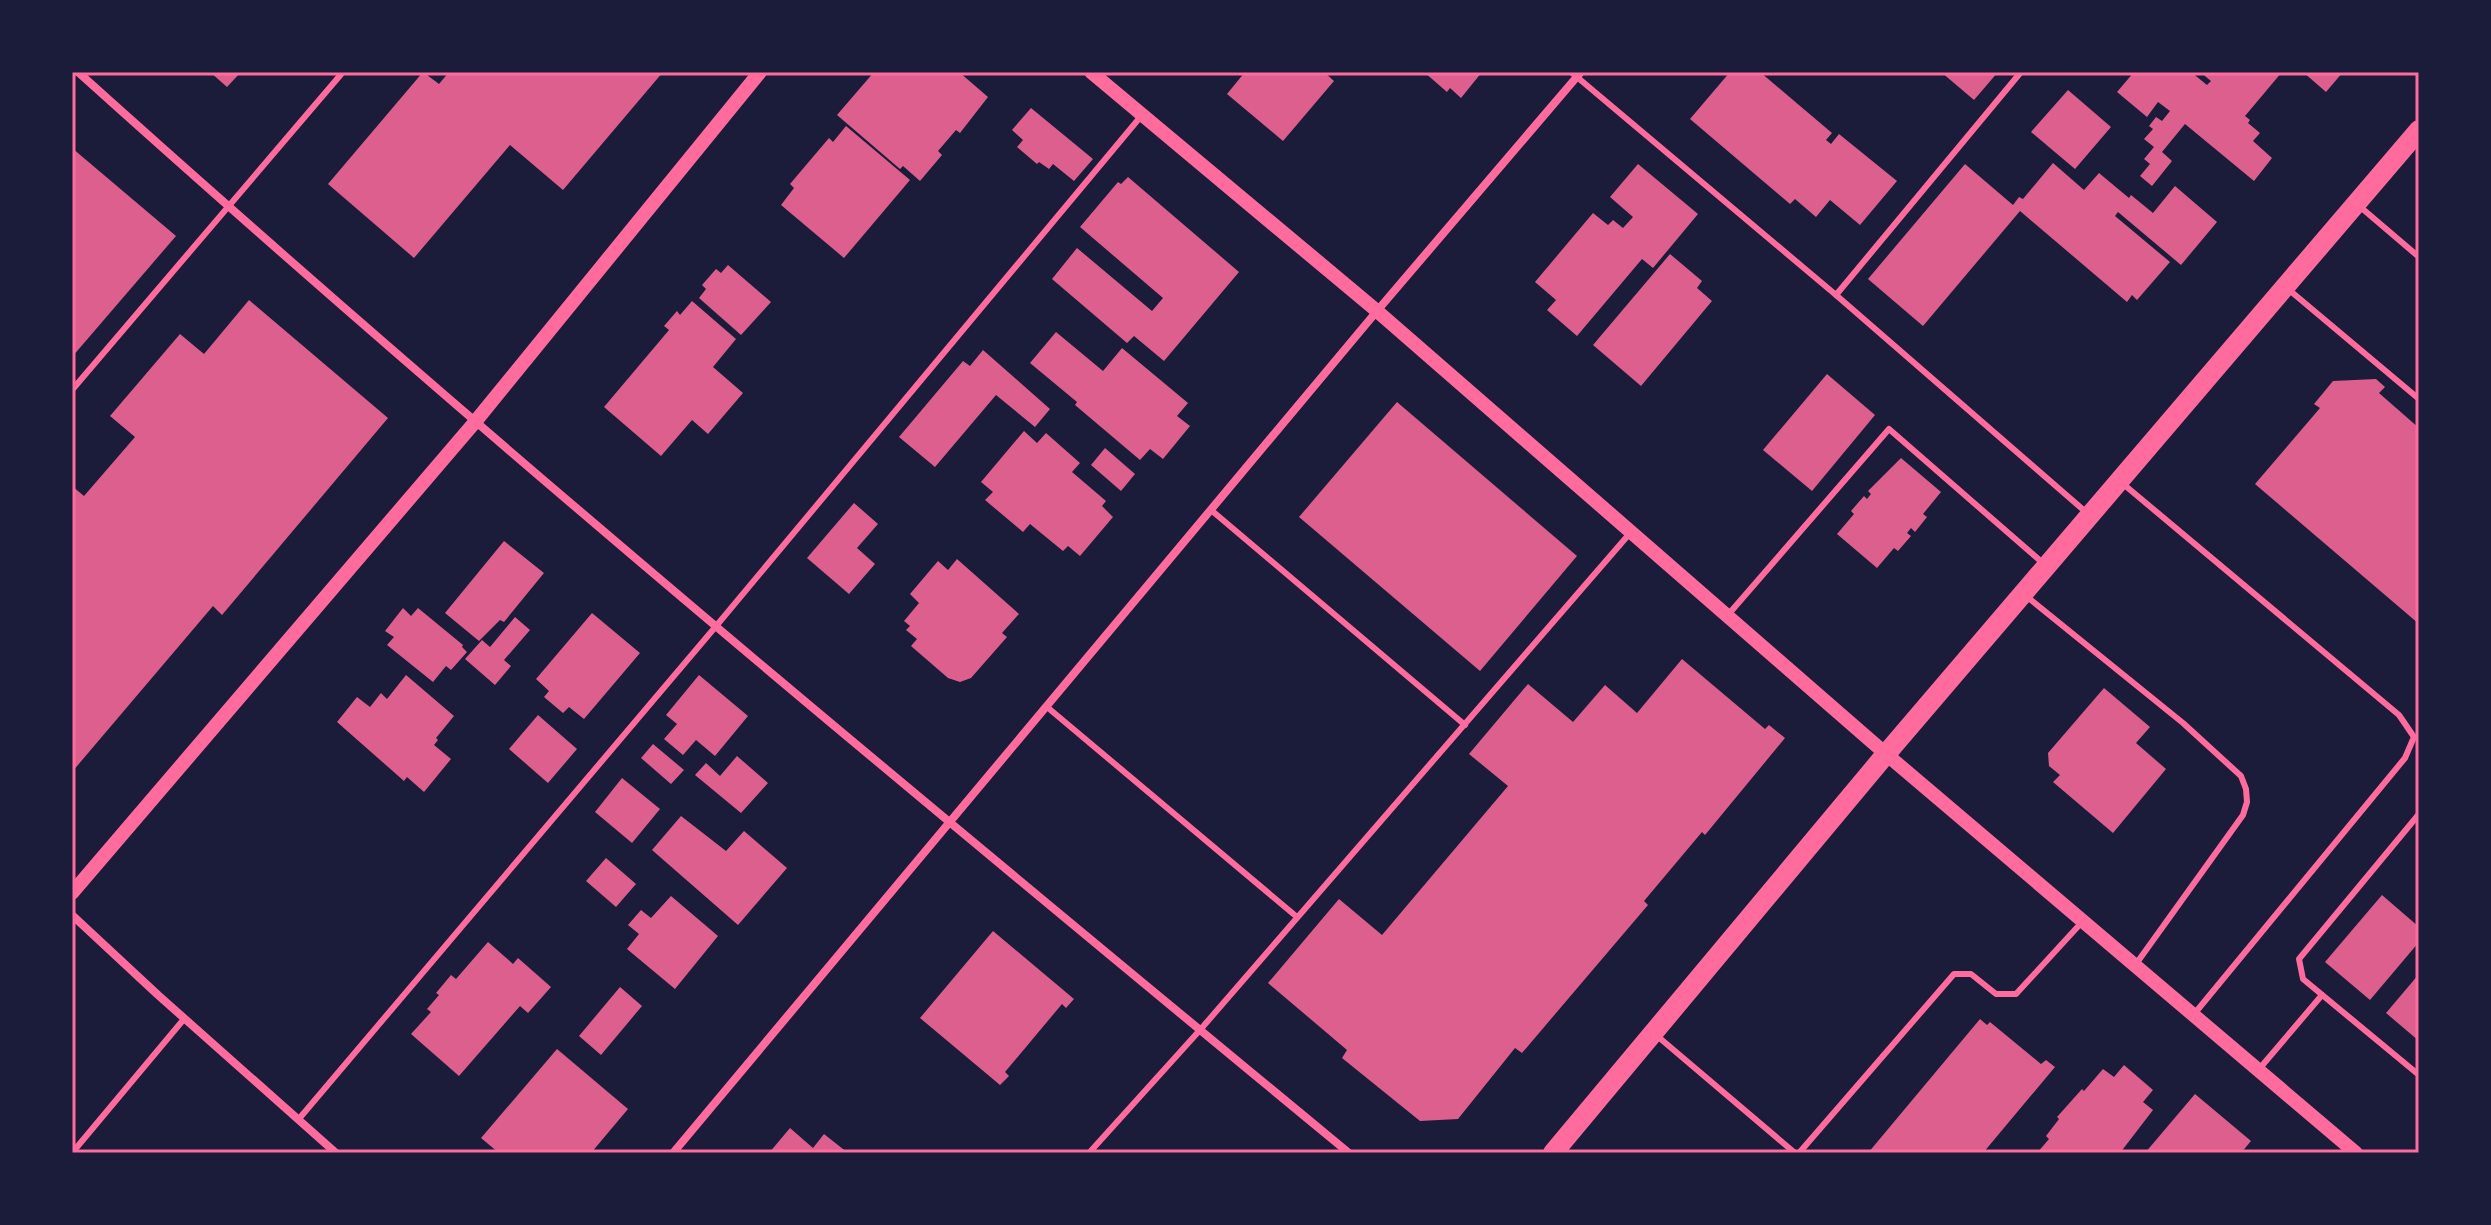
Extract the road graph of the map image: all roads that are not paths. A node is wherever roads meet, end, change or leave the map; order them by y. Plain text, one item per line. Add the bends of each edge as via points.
1 (78, 72) edge
2 (343, 72) edge
3 (760, 72) edge
4 (1091, 72) edge
5 (2021, 72) edge
6 (1576, 74) edge
7 (1142, 115) junction
8 (2419, 130) edge
9 (2356, 203) junction
10 (229, 208) junction
11 (2419, 257) edge
12 (2285, 286) junction
13 (1836, 295) junction
14 (1377, 311) junction
15 (72, 390) edge
16 (2419, 399) edge
17 (475, 422) junction
18 (2120, 481) junction
19 (1211, 510) junction
20 (2089, 516) junction
21 (1631, 532) junction
22 (2047, 566) junction
23 (2023, 594) junction
24 (1727, 616) junction
25 (717, 625) junction
26 (1047, 707) junction
27 (1465, 725) junction
28 (2416, 736) edge
29 (1886, 754) junction
30 (2419, 814) edge
31 (950, 823) junction
32 (72, 893) edge
33 (72, 915) edge
34 (1297, 917) junction
35 (2083, 921) junction
36 (2135, 965) junction
37 (2322, 995) junction
38 (2193, 1015) junction
39 (184, 1019) junction
40 (1200, 1030) junction
41 (1654, 1033) junction
42 (2258, 1070) junction
43 (2419, 1075) edge
44 (298, 1120) junction
45 (72, 1153) edge
46 (336, 1153) edge
47 (673, 1153) edge
48 (1089, 1153) edge
49 (1349, 1153) edge
50 (1553, 1153) edge
51 (1797, 1153) edge
52 (2356, 1153) edge

1 - 10 street
2 - 10 lane
3 - 17 street
4 - 7 street
5 - 13 lane
6 - 13 lane
6 - 14 street
7 - 14 street
7 - 25 lane
8 - 9 main road
9 - 11 lane
9 - 12 main road
10 - 15 lane
10 - 17 street
12 - 16 lane
12 - 18 main road
13 - 20 lane
14 - 19 street
14 - 21 street
17 - 25 street
17 - 32 street
18 - 20 main road
18 - 28 lane via 2399,715
19 - 26 street
19 - 27 lane
20 - 22 main road
21 - 24 street
21 - 27 lane
22 - 23 main road
22 - 24 lane via 1889,429
23 - 29 main road
23 - 36 lane via 2183,723 2241,776 2246,789 2243,815
24 - 29 street
25 - 31 street
25 - 44 lane
26 - 31 street
26 - 34 lane
27 - 34 lane
28 - 38 lane via 2405,758
29 - 35 street
29 - 41 main road
30 - 37 lane via 2299,959 2303,979
31 - 40 street
31 - 47 street
33 - 39 street
34 - 40 lane
35 - 36 street
35 - 51 lane via 2016,994 1996,994 1971,974 1954,974
36 - 38 street
37 - 42 lane
37 - 43 lane
38 - 42 street
39 - 44 street
39 - 45 lane
40 - 48 lane
40 - 49 street
41 - 50 main road
41 - 51 lane
42 - 52 street
44 - 46 street

